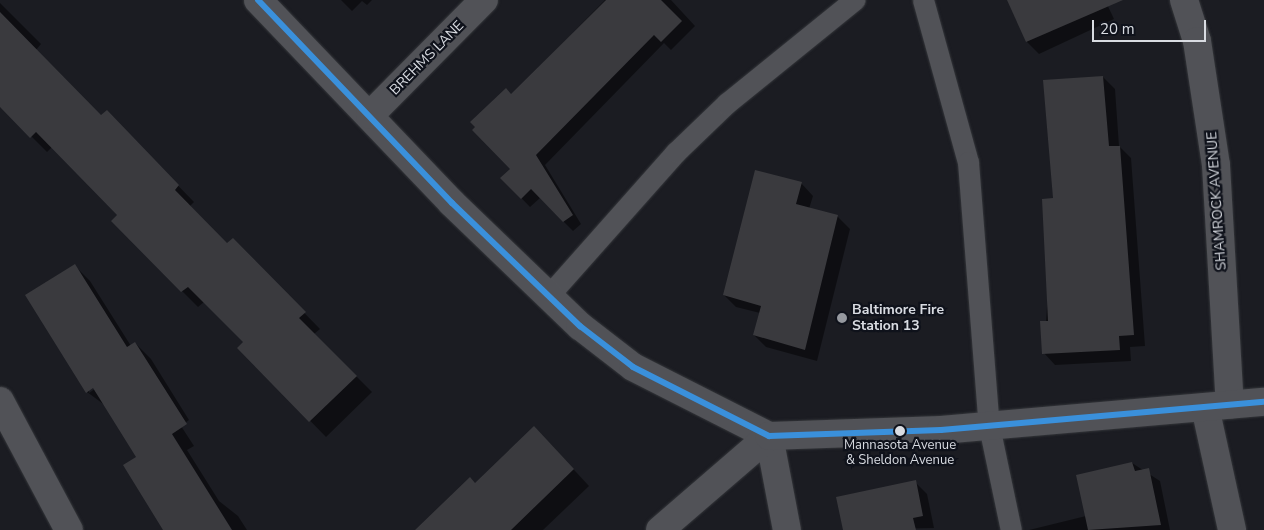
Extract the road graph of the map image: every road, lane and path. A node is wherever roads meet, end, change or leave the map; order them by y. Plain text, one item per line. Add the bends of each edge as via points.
1 (258, 0) edge
2 (484, 0) edge
3 (854, 0) edge
4 (924, 0) edge
5 (1184, 0) edge
6 (370, 115) junction
7 (549, 295) junction
8 (0, 401) edge
9 (1264, 402) edge
10 (1217, 406) junction
11 (988, 426) junction
12 (768, 436) junction
13 (69, 530) edge
14 (660, 530) edge
15 (787, 530) edge
16 (1011, 530) edge
17 (1232, 530) edge

1 - 6 street
2 - 6 street, BREHMS LANE
3 - 7 lane via 727,103 676,152
4 - 11 lane via 968,162
5 - 10 street, SHAMROCK AVENUE via 1197,41 1215,157
6 - 7 street via 452,203
7 - 12 street via 632,367
8 - 13 street
9 - 10 street
10 - 11 street
10 - 17 street, SHAMROCK AVENUE
11 - 12 street
11 - 16 lane
12 - 14 street
12 - 15 street

